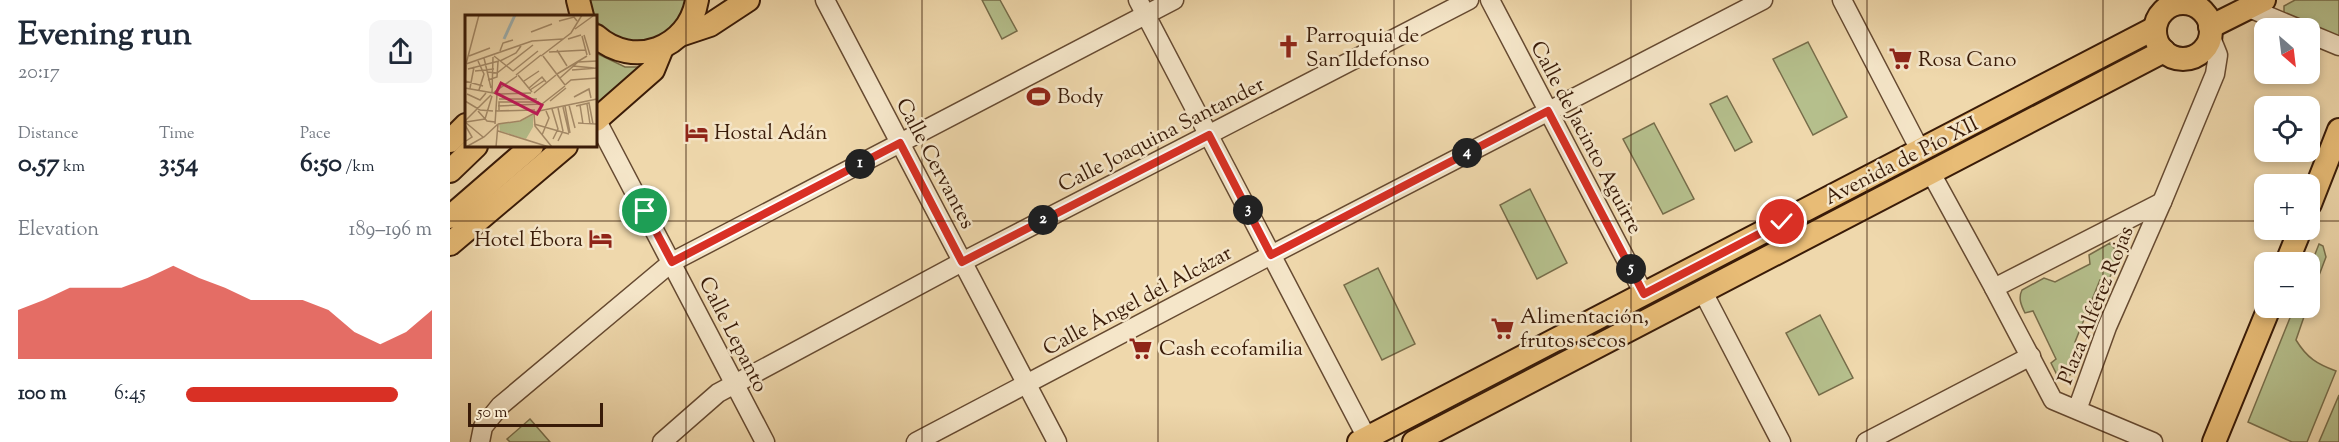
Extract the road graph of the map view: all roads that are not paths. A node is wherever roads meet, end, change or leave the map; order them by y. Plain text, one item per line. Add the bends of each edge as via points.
1 (563, 0) edge
2 (697, 0) edge
3 (748, 0) edge
4 (825, 0) edge
5 (1174, 0) edge
6 (1469, 0) edge
7 (1490, 0) edge
8 (1763, 0) edge
9 (1842, 0) edge
10 (2188, 2) edge
11 (2257, 4) edge
12 (1142, 7) edge
13 (581, 13) edge
14 (2280, 18) edge
15 (2155, 28) junction
16 (2210, 31) junction
17 (597, 37) edge
18 (2320, 38) edge
19 (671, 42) junction
20 (2339, 46) edge
21 (2164, 51) junction
22 (1548, 111) junction
23 (597, 119) edge
24 (597, 122) edge
25 (465, 126) edge
26 (2339, 130) edge
27 (1209, 135) junction
28 (450, 141) edge
29 (900, 143) junction
30 (475, 147) edge
31 (531, 147) edge
32 (565, 147) edge
33 (1920, 150) junction
34 (450, 171) edge
35 (1931, 173) junction
36 (2320, 178) edge
37 (2162, 202) junction
38 (450, 217) edge
39 (450, 244) edge
40 (1271, 255) junction
41 (672, 262) junction
42 (962, 262) junction
43 (1994, 288) junction
44 (1703, 292) junction
45 (1644, 294) junction
46 (2265, 318) edge
47 (2031, 356) junction
48 (735, 384) junction
49 (1026, 385) junction
50 (2077, 410) junction
51 (1363, 440) edge
52 (480, 442) edge
53 (662, 442) edge
54 (765, 442) edge
55 (916, 442) edge
56 (1057, 442) edge
57 (1414, 442) edge
58 (1781, 442) edge
59 (1866, 442) edge
60 (2153, 442) edge
61 (2214, 442) edge

1 - 13 street
2 - 19 main road via 692,18
3 - 19 main road via 710,25
4 - 29 street, Calle Cervantes
5 - 12 street
6 - 27 street, Calle Joaquina Santander
7 - 22 street, Calle de Jacinto Aguirre
8 - 22 street, Calle Ángel del Alcázar
9 - 33 street
10 - 15 main road, Avenida de Pío XII via 2162,13
10 - 16 main road, Avenida de Pío XII via 2204,13
11 - 14 street
11 - 16 main road
12 - 27 street
12 - 29 street
15 - 21 main road
15 - 33 main road, Avenida de Pío XII
16 - 21 main road via 2204,48 2193,56 2178,58
16 - 37 street, Plaza Alférez Rojas via 2218,55 2215,74
17 - 19 main road via 623,52 646,52
18 - 20 street
19 - 23 main road via 654,70
21 - 35 main road, Avenida de Pío XII
22 - 40 street, Calle Ángel del Alcázar
22 - 45 street, Calle de Jacinto Aguirre
24 - 41 street, Calle Lepanto
25 - 28 main road
26 - 36 main road
27 - 40 street
27 - 42 street, Calle Joaquina Santander
29 - 41 street
29 - 42 street, Calle Cervantes
30 - 34 main road
31 - 38 main road
32 - 39 main road
33 - 45 main road, Avenida de Pío XII
35 - 43 street
35 - 44 main road, Avenida de Pío XII
37 - 43 street, Plaza Alférez Rojas
37 - 50 street, Plaza Alférez Rojas via 2107,327
40 - 49 street, Calle Ángel del Alcázar
40 - 51 street
41 - 48 street, Calle Lepanto
41 - 52 street via 500,406 483,427
42 - 48 street, Calle Joaquina Santander
42 - 49 street, Calle Cervantes
43 - 47 street, Plaza Alférez Rojas
44 - 57 main road, Avenida de Pío XII
44 - 58 street
45 - 51 main road, Avenida de Pío XII
46 - 61 main road
47 - 50 street, Plaza Alférez Rojas via 2053,400
47 - 59 street
48 - 53 street, Calle Joaquina Santander via 718,393
48 - 54 street, Calle Lepanto
49 - 55 street, Calle Ángel del Alcázar
49 - 56 street, Calle Cervantes
50 - 60 street

